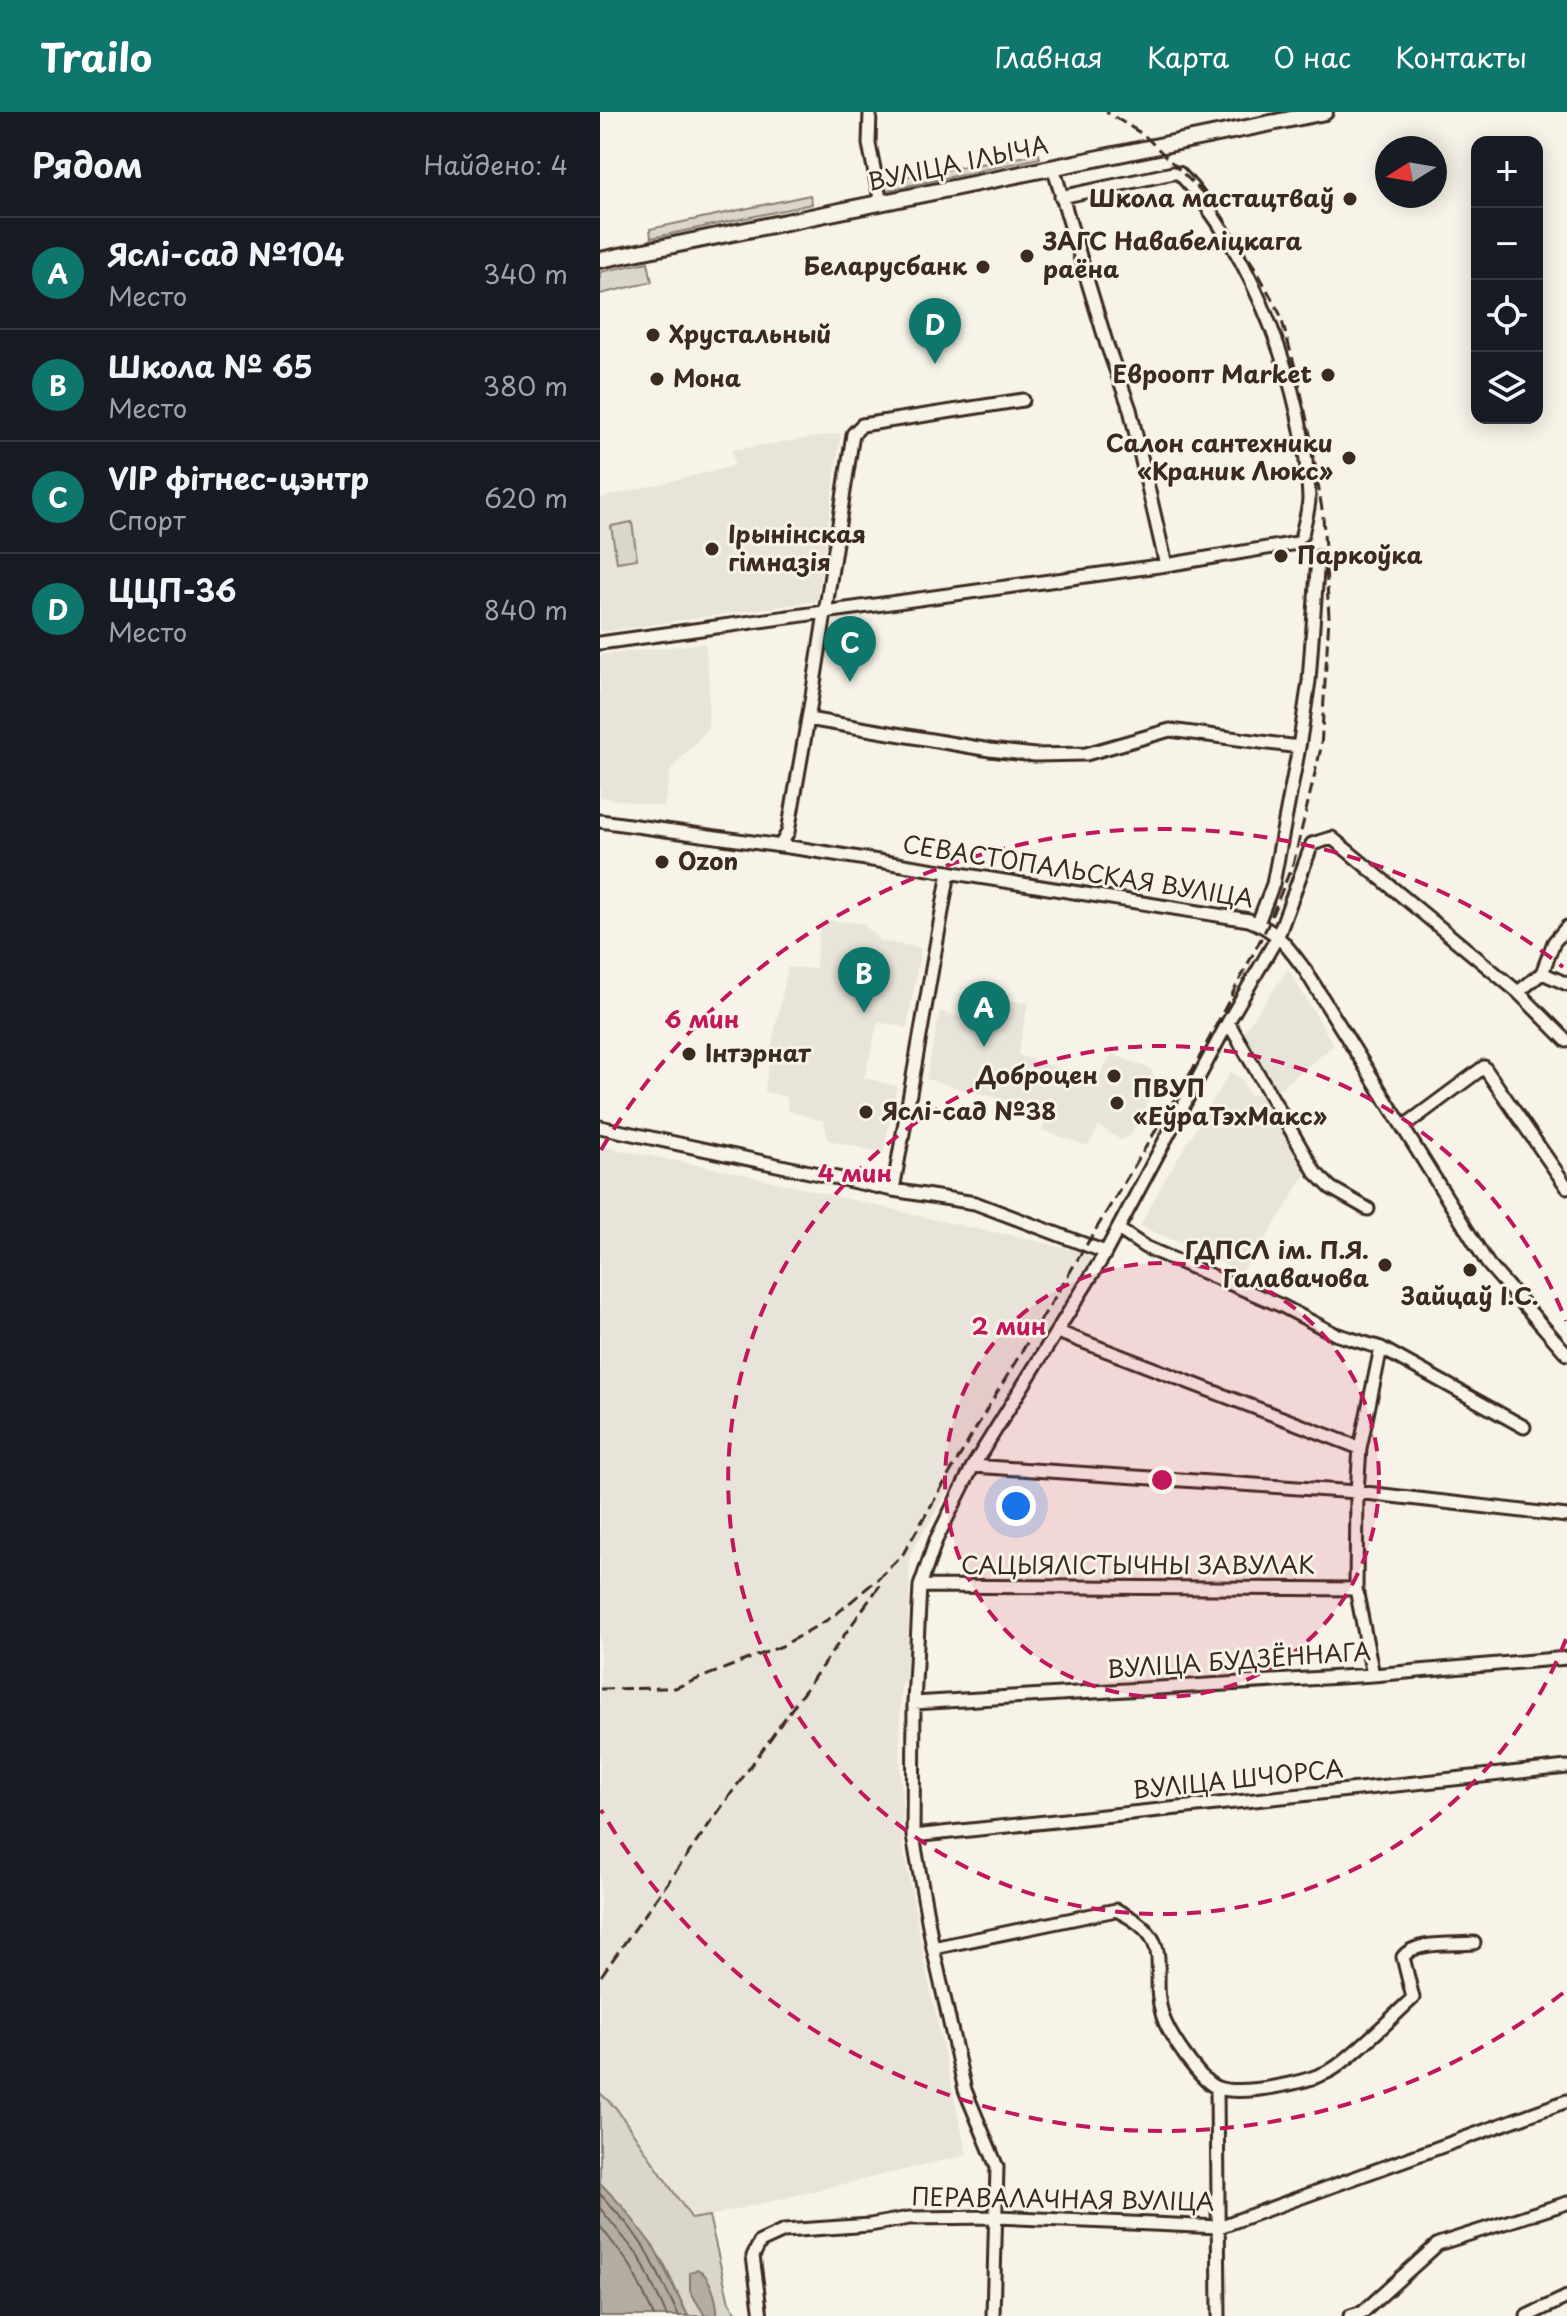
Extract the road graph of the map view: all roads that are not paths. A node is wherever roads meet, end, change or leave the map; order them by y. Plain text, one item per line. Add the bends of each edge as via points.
1 (870, 112) edge
2 (1325, 112) edge
3 (1053, 167) junction
4 (1061, 197) junction
5 (881, 203) junction
6 (600, 260) edge
7 (1023, 400) dead end
8 (1318, 557) dead end
9 (1166, 565) junction
10 (826, 611) junction
11 (600, 643) edge
12 (808, 719) junction
13 (1299, 747) junction
14 (600, 821) edge
15 (780, 846) junction
16 (949, 872) junction
17 (1258, 923) junction
18 (1567, 927) edge
19 (1278, 936) junction
20 (1542, 973) junction
21 (1567, 984) edge
22 (1518, 992) junction
23 (1228, 1022) junction
24 (1567, 1041) edge
25 (600, 1127) edge
26 (1403, 1127) junction
27 (1567, 1187) edge
28 (893, 1190) junction
29 (1368, 1209) dead end
30 (1118, 1229) junction
31 (1104, 1254) junction
32 (1058, 1332) junction
33 (1381, 1348) junction
34 (1567, 1354) edge
35 (1524, 1427) dead end
36 (1360, 1448) junction
37 (973, 1466) junction
38 (1357, 1492) junction
39 (1567, 1516) edge
40 (920, 1586) junction
41 (1356, 1589) junction
42 (1567, 1658) edge
43 (1373, 1675) junction
44 (914, 1703) junction
45 (1567, 1767) edge
46 (913, 1836) junction
47 (1474, 1943) dead end
48 (933, 1948) junction
49 (1217, 2088) junction
50 (1567, 2101) edge
51 (1567, 2203) edge
52 (997, 2217) junction
53 (1219, 2227) junction
54 (1567, 2297) edge
55 (761, 2316) edge
56 (993, 2316) edge
57 (1219, 2316) edge
58 (1350, 2316) edge
59 (1527, 2316) edge

1 - 5 street via 869,144
2 - 3 main road, ВУЛІЦА ІЛЬІЧА
3 - 4 street
3 - 5 main road, ВУЛІЦА ІЛЬІЧА
4 - 9 street via 1130,409
4 - 9 street via 1179,173 1226,236 1286,367 1309,502 1300,539
5 - 6 main road, ВУЛІЦА ІЛЬІЧА
7 - 10 street via 862,425 853,434
8 - 13 street
9 - 10 street
10 - 11 street
10 - 12 street
12 - 13 street via 1035,755 1086,754 1170,730
12 - 15 street via 788,832
13 - 17 street via 1273,884
14 - 15 street, СЕВАСТОПАЛЬСКАЯ ВУЛІЦА
15 - 16 street, СЕВАСТОПАЛЬСКАЯ ВУЛІЦА
16 - 17 street, СЕВАСТОПАЛЬСКАЯ ВУЛІЦА
16 - 28 street
17 - 19 street, СЕВАСТОПАЛЬСКАЯ ВУЛІЦА
18 - 20 street via 1554,942
19 - 22 street via 1312,844 1332,838
19 - 23 street
19 - 26 street, СЕВАСТОПАЛЬСКАЯ ВУЛІЦА
20 - 21 street
20 - 22 street
22 - 24 street
23 - 29 street via 1315,1172
23 - 30 street
25 - 28 street
26 - 27 street via 1484,1067
26 - 34 street, СЕВАСТОПАЛЬСКАЯ ВУЛІЦА via 1488,1264
28 - 31 street via 975,1203
30 - 31 street
30 - 33 street via 1145,1247 1335,1334
31 - 32 street
32 - 36 street
32 - 37 street
33 - 35 street
33 - 36 street
36 - 38 street
37 - 38 street
37 - 40 street
38 - 39 street
38 - 41 street
40 - 41 street, САЦЫЯЛІСТЫЧНЫ ЗАВУЛАК
40 - 44 street
41 - 43 street
42 - 43 street, ВУЛІЦА БУДЗЁННАГА
43 - 44 street, ВУЛІЦА БУДЗЁННАГА
44 - 46 street
45 - 46 street, ВУЛІЦА ШЧОРСА
46 - 48 street
47 - 49 street via 1408,1951 1403,1957 1413,1998 1319,2077 1269,2087
48 - 49 street via 1116,1910 1136,1919 1160,1959 1164,2021 1203,2080
48 - 52 street via 965,2090 997,2167
49 - 53 street
50 - 53 street, ПЕРАВАЛАЧНАЯ ВУЛІЦА
51 - 58 street via 1438,2244 1363,2312
52 - 53 street, ПЕРАВАЛАЧНАЯ ВУЛІЦА
52 - 55 street, ПЕРАВАЛАЧНАЯ ВУЛІЦА via 909,2218 784,2231 760,2242 753,2256
52 - 56 street
53 - 57 street
54 - 59 street

